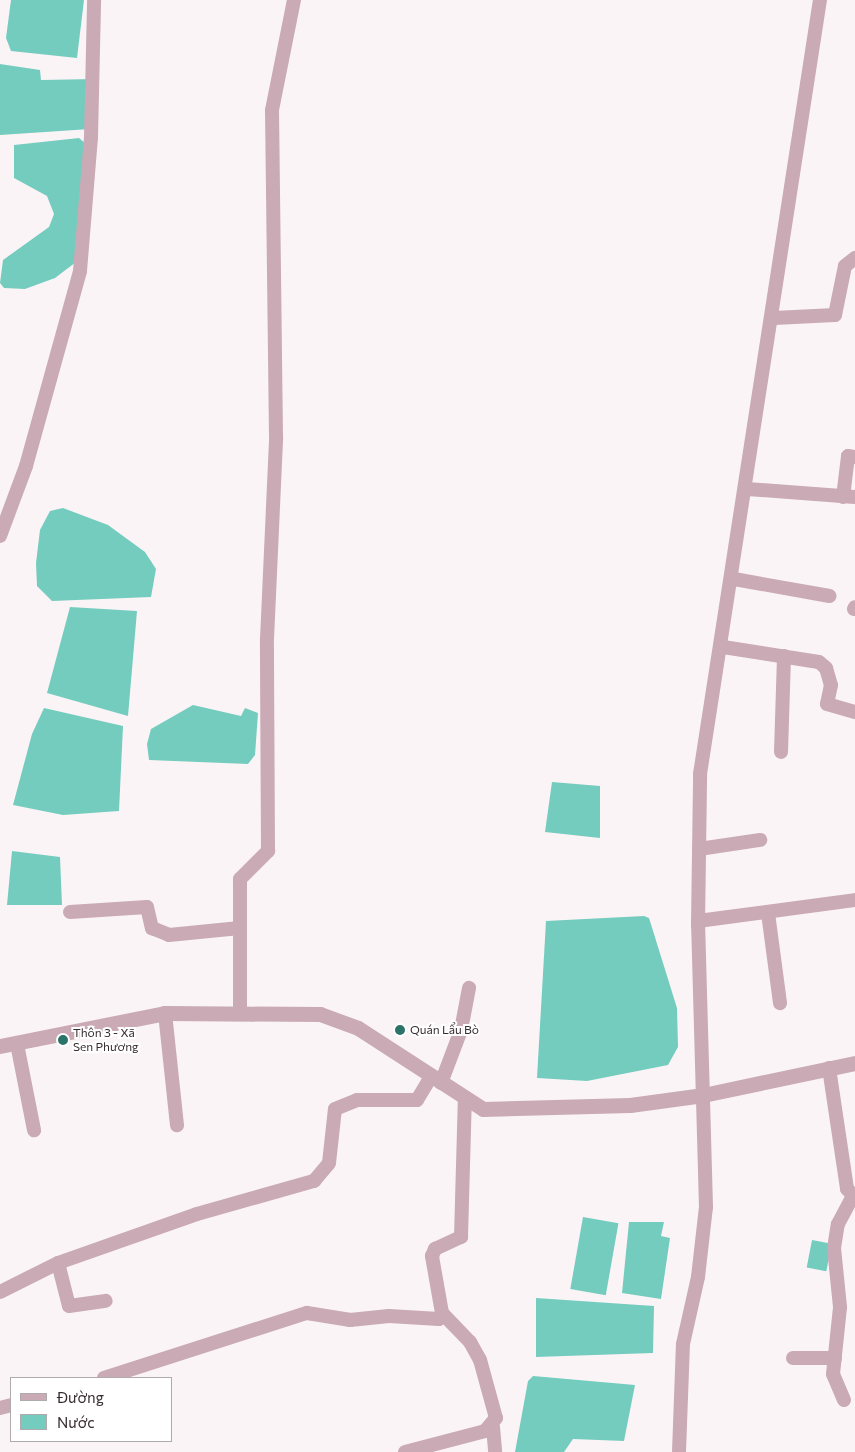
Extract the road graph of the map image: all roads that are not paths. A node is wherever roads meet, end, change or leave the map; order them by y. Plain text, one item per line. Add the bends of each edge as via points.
1 (94, 0) edge
2 (294, 0) edge
3 (820, 0) edge
4 (855, 258) edge
5 (774, 318) junction
6 (855, 457) edge
7 (747, 489) junction
8 (849, 497) edge
9 (0, 536) edge
10 (734, 579) junction
11 (829, 596) dead end
12 (723, 647) junction
13 (784, 656) junction
14 (855, 712) edge
15 (781, 752) dead end
16 (760, 840) dead end
17 (699, 849) junction
18 (855, 900) edge
19 (70, 912) dead end
20 (768, 913) junction
21 (698, 921) junction
22 (240, 928) junction
23 (470, 988) dead end
24 (780, 1003) dead end
25 (240, 1011) junction
26 (165, 1013) junction
27 (17, 1044) junction
28 (0, 1046) edge
29 (855, 1063) edge
30 (829, 1068) junction
31 (436, 1080) junction
32 (703, 1095) junction
33 (465, 1098) junction
34 (177, 1125) dead end
35 (34, 1130) dead end
36 (854, 1197) edge
37 (58, 1263) junction
38 (0, 1292) edge
39 (106, 1301) dead end
40 (442, 1313) junction
41 (793, 1358) dead end
42 (835, 1358) junction
43 (122, 1376) edge
44 (844, 1400) dead end
45 (493, 1427) junction
46 (404, 1452) edge
47 (495, 1452) edge
48 (679, 1452) edge

1 - 9 street via 91,137 80,271 26,466
2 - 22 street via 272,110 276,437 267,659 268,850 262,861 242,875
3 - 5 street
4 - 5 street via 845,266 835,314
5 - 7 street
6 - 8 street via 848,456
7 - 8 street
7 - 10 street
10 - 11 street
10 - 12 street
12 - 13 street
12 - 17 street via 700,774
13 - 14 street via 824,664 831,685 827,704
13 - 15 street
16 - 17 street
17 - 21 street
18 - 20 street
19 - 22 street via 147,907 152,928 169,935
20 - 21 street
20 - 24 street
21 - 32 street
22 - 25 street
23 - 31 street via 461,1030
25 - 26 street
25 - 31 street via 320,1014 358,1028
26 - 27 street
26 - 34 street
27 - 28 street
27 - 35 street
29 - 30 street
30 - 32 street
30 - 36 street via 847,1189
31 - 33 street
31 - 37 street via 417,1100 357,1100 335,1109 329,1163 314,1181 197,1214
32 - 33 street via 630,1105 483,1109
32 - 48 street via 706,1208 698,1278 683,1344
33 - 40 street via 461,1237 435,1249 432,1256
36 - 42 street via 835,1233 840,1308
37 - 38 street
37 - 39 street via 69,1306
40 - 43 street via 439,1320 388,1316 363,1320 307,1313
40 - 45 street via 470,1342 480,1360 493,1395
41 - 42 street
42 - 44 street via 833,1374
45 - 46 street
45 - 47 street

